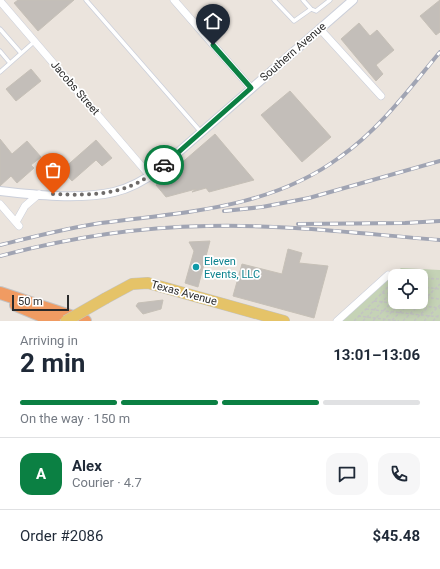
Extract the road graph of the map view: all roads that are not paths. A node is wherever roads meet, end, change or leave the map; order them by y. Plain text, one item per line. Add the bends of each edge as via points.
1 (86, 0) edge
2 (175, 0) edge
3 (274, 0) edge
4 (303, 0) edge
5 (330, 0) edge
6 (353, 0) edge
7 (0, 1) edge
8 (311, 9) junction
9 (0, 29) edge
10 (320, 29) junction
11 (35, 41) junction
12 (0, 51) edge
13 (21, 53) junction
14 (10, 63) junction
15 (0, 72) edge
16 (251, 88) junction
17 (381, 96) dead end
18 (201, 132) junction
19 (150, 176) junction
20 (0, 191) edge
21 (39, 194) junction
22 (0, 204) edge
23 (388, 275) dead end
24 (0, 294) edge
25 (0, 299) edge
26 (54, 321) edge
27 (66, 321) edge
28 (85, 321) edge
29 (284, 321) edge
30 (337, 321) edge

1 - 18 lane
2 - 16 street
3 - 8 lane via 294,21
4 - 8 lane
5 - 8 lane via 316,11
6 - 10 street, Southern Avenue
7 - 11 street, Jacobs Street
9 - 13 lane
10 - 16 street, Southern Avenue
10 - 17 street
11 - 13 lane
11 - 19 street, Jacobs Street
12 - 14 lane
13 - 14 lane
14 - 15 lane
16 - 18 street, Southern Avenue
18 - 19 street, Southern Avenue
19 - 21 street, Southern Avenue via 124,189 99,195
20 - 21 street, Southern Avenue
21 - 22 street via 25,206 17,224
23 - 30 street
24 - 28 highway
25 - 26 highway
27 - 29 main road, Texas Avenue, bridge via 132,284 148,283

